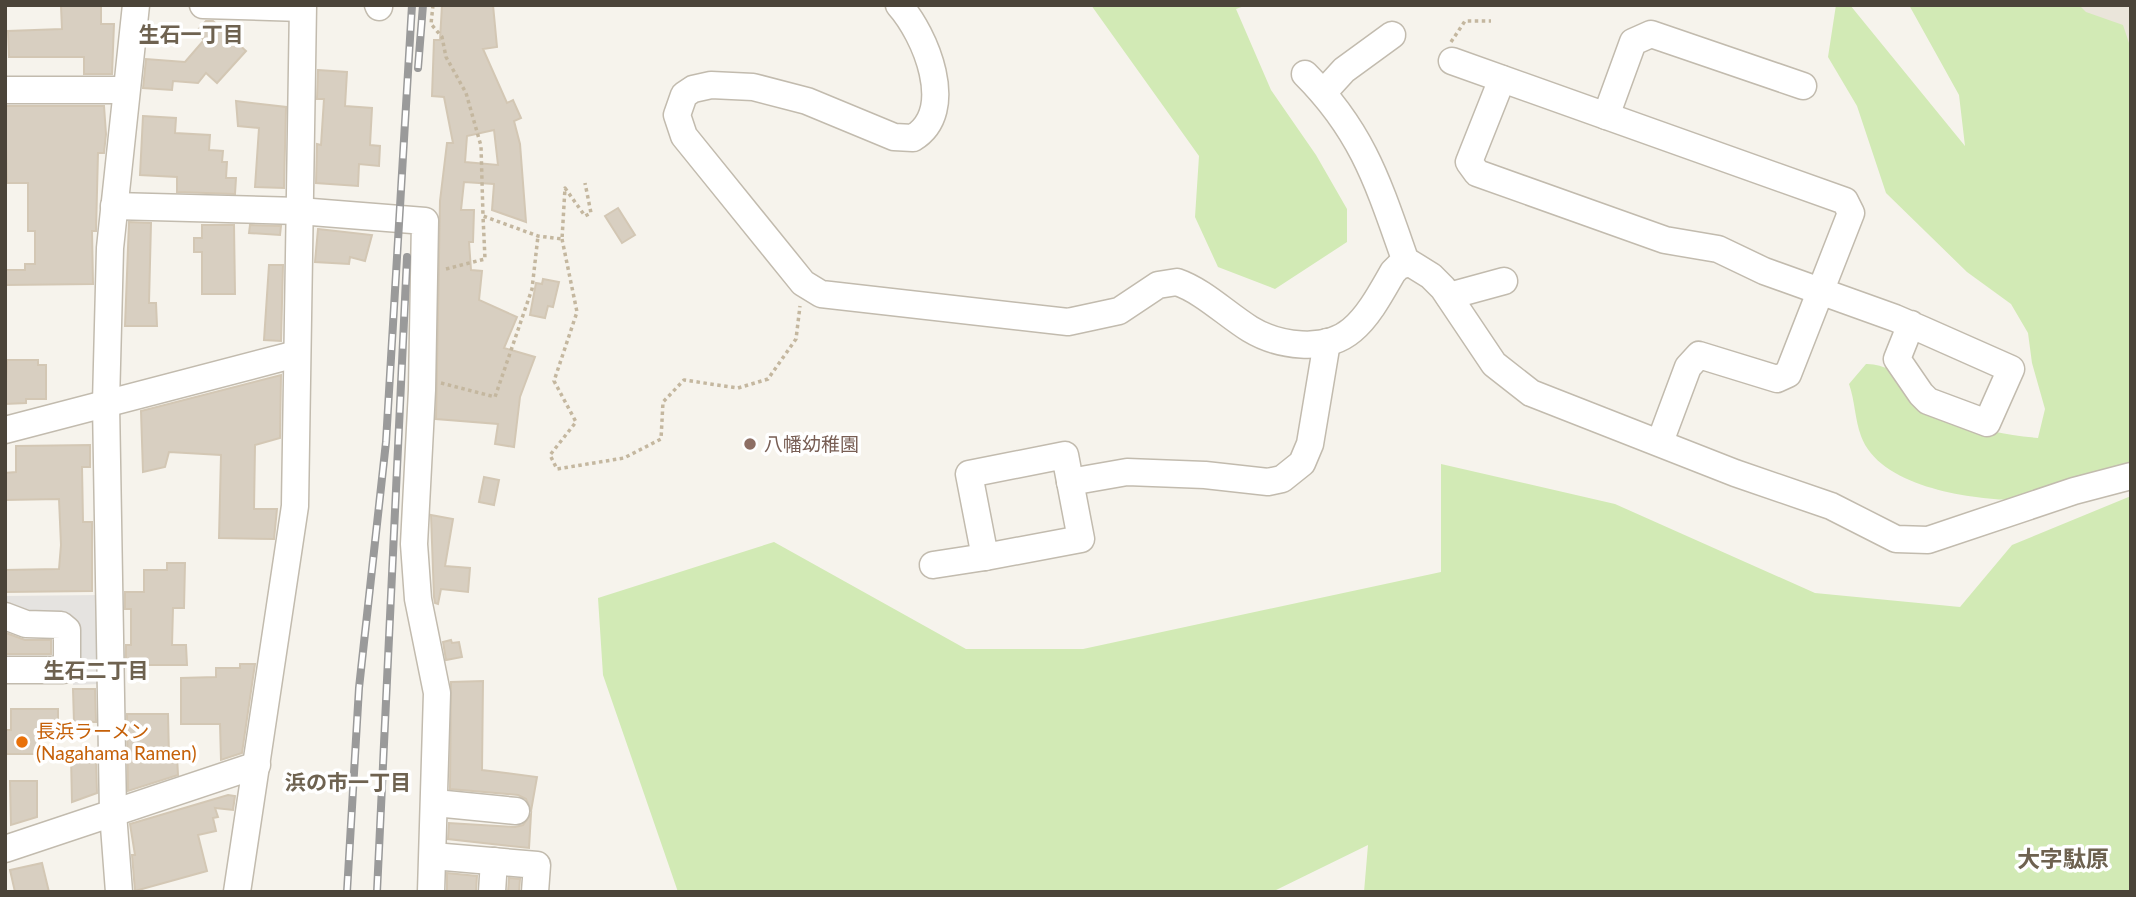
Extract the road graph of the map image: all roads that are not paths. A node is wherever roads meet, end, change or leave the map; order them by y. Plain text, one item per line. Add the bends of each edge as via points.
1 (136, 5) edge
2 (202, 5) edge
3 (899, 5) edge
4 (302, 7) edge
5 (1392, 35) dead end
6 (1452, 61) road end
7 (1502, 79) junction
8 (1803, 86) dead end
9 (5, 90) edge
10 (126, 90) junction
11 (1606, 116) junction
12 (114, 206) junction
13 (299, 211) junction
14 (1406, 262) junction
15 (1504, 281) dead end
16 (1820, 292) junction
17 (1449, 296) junction
18 (1911, 324) dead end
19 (1327, 342) junction
20 (296, 354) junction
21 (106, 404) junction
22 (5, 430) edge
23 (1660, 442) junction
24 (2131, 476) edge
25 (1070, 482) junction
26 (985, 557) junction
27 (933, 565) dead end
28 (5, 616) edge
29 (5, 670) edge
30 (257, 765) junction
31 (435, 803) junction
32 (516, 811) dead end
33 (113, 813) junction
34 (5, 849) edge
35 (433, 856) junction
36 (494, 861) junction
37 (119, 892) edge
38 (237, 892) edge
39 (431, 892) edge
40 (492, 892) edge
41 (535, 892) edge

1 - 10 street
2 - 4 street
3 - 19 street via 923,38 932,66 933,111 925,128 913,138 894,137 807,101 742,86 693,89 684,95 679,108 678,124 689,143 803,283 834,297 1068,322 1119,311 1158,285 1177,282 1273,340
4 - 13 street
5 - 14 street via 1344,70 1314,83 1347,121 1367,156
6 - 7 street
7 - 11 street
7 - 16 street via 1469,163 1477,173 1665,240 1718,249
8 - 11 street via 1651,34 1633,42
9 - 10 street
10 - 12 street
11 - 16 street via 1845,201 1850,213
12 - 13 street
12 - 21 street
13 - 20 street
13 - 31 street via 425,221 414,544 418,599 437,693
14 - 17 street via 1431,275
14 - 19 street via 1392,272 1354,328
15 - 17 street
16 - 18 street
16 - 23 street via 1788,374 1777,379 1699,355 1688,367
17 - 23 street via 1480,347 1519,386
19 - 25 street via 1310,444 1302,463 1282,479 1268,482 1127,472
20 - 21 street
20 - 30 street via 295,506
21 - 22 street
21 - 33 street
23 - 24 street via 1847,513 1886,536 1910,541 1928,540
25 - 26 street via 1081,539
25 - 26 street via 1065,455 969,474
26 - 27 street
28 - 29 street via 26,624 61,625 67,630 67,667 63,670
30 - 33 street
30 - 38 street
31 - 32 street
31 - 35 street
33 - 34 street
33 - 37 street
35 - 36 street
35 - 39 street
36 - 40 street
36 - 41 street via 537,865

